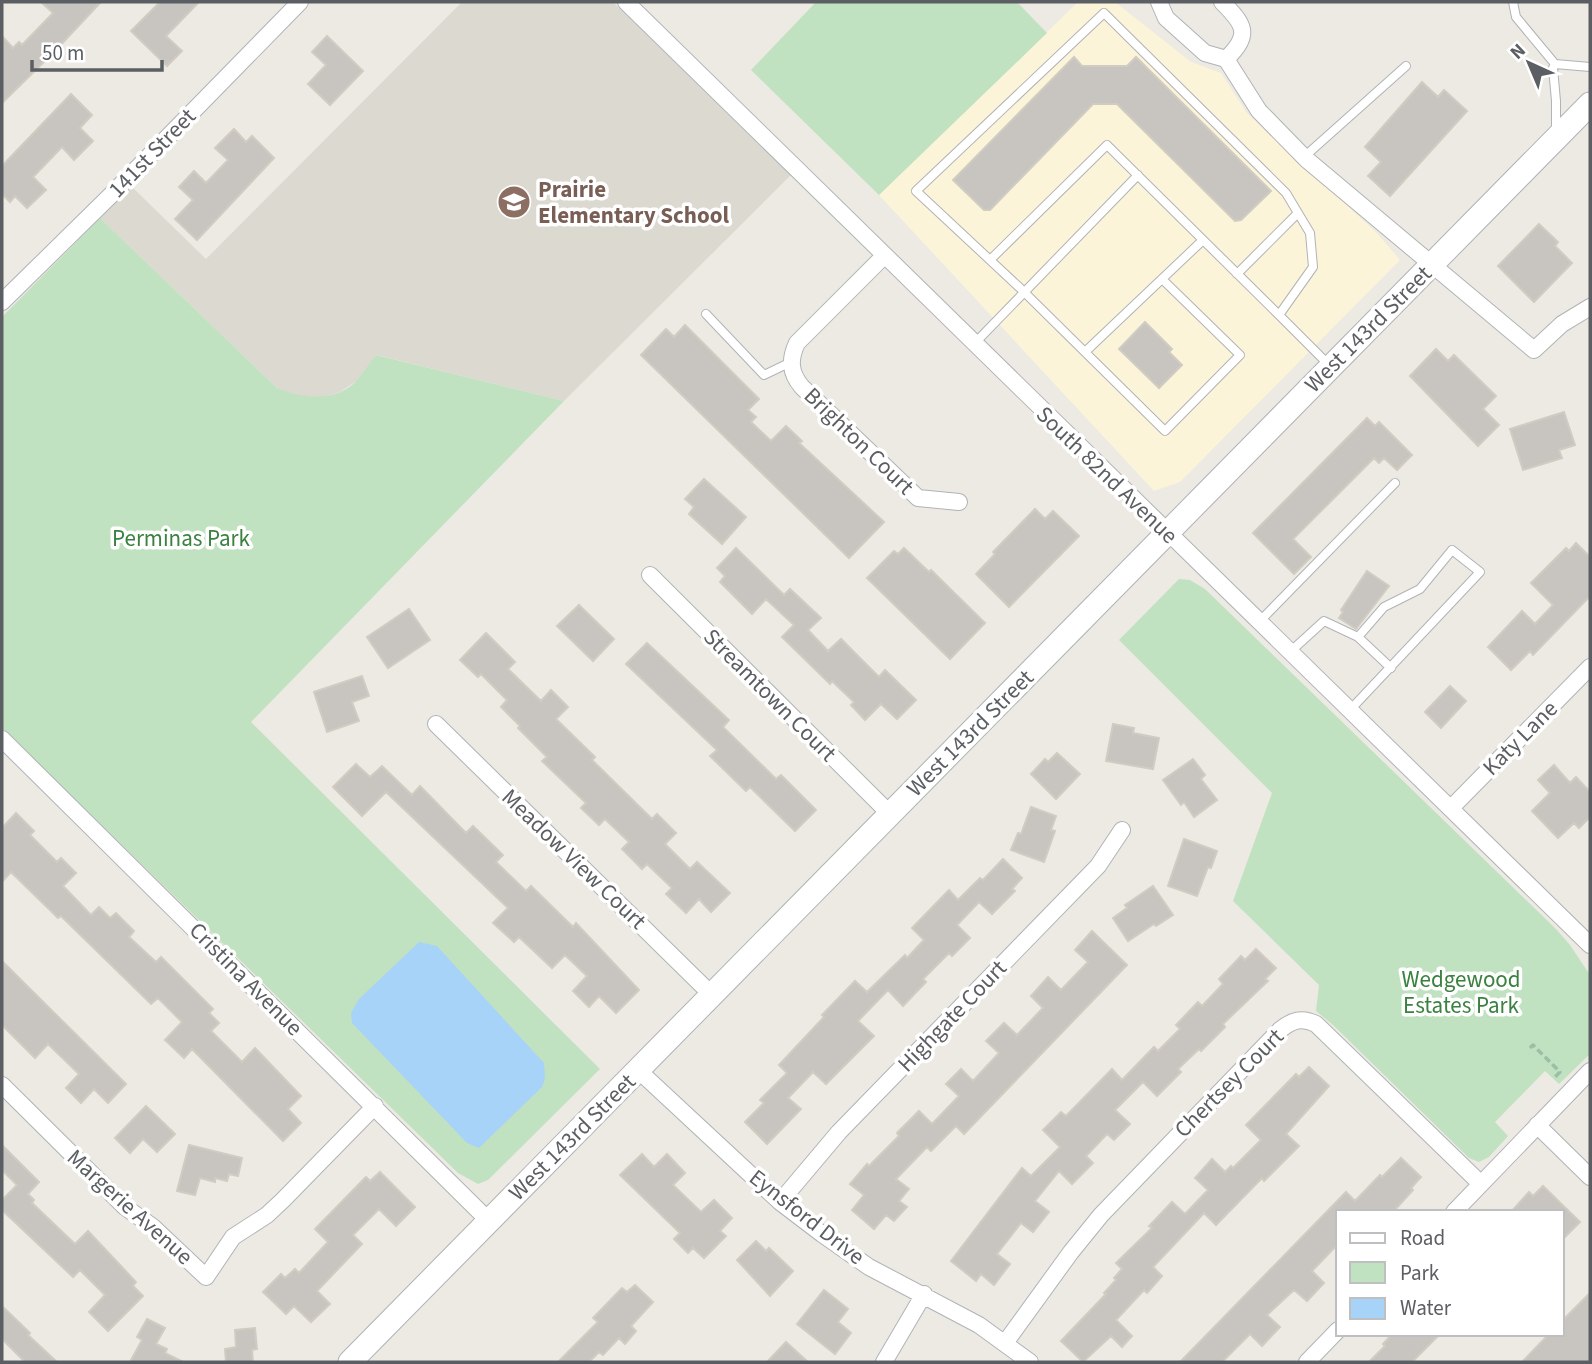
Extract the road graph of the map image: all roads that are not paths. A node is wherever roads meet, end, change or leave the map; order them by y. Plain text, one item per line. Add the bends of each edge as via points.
1 (300, 2) edge
2 (1159, 2) edge
3 (1222, 2) edge
4 (1513, 2) edge
5 (634, 5) edge
6 (1226, 59) junction
7 (1555, 64) junction
8 (1406, 66) dead end
9 (1590, 67) edge
10 (1590, 104) edge
11 (1555, 139) junction
12 (1304, 157) junction
13 (1138, 176) junction
14 (1298, 213) junction
15 (1203, 240) junction
16 (884, 256) junction
17 (990, 260) junction
18 (1433, 264) junction
19 (1237, 274) junction
20 (1162, 279) junction
21 (1025, 293) junction
22 (2, 302) edge
23 (1590, 307) edge
24 (706, 314) dead end
25 (1279, 316) junction
26 (974, 344) junction
27 (1085, 352) junction
28 (792, 362) junction
29 (1331, 367) junction
30 (1395, 483) dead end
31 (959, 502) dead end
32 (1167, 533) junction
33 (650, 575) dead end
34 (1259, 622) junction
35 (1358, 637) junction
36 (1290, 652) junction
37 (1590, 667) edge
38 (1391, 668) junction
39 (1350, 710) junction
40 (436, 724) dead end
41 (2, 739) edge
42 (1451, 808) junction
43 (890, 814) junction
44 (1122, 830) dead end
45 (1590, 945) edge
46 (712, 995) junction
47 (638, 1070) junction
48 (1590, 1071) edge
49 (2, 1085) edge
50 (375, 1106) junction
51 (1537, 1125) junction
52 (1590, 1177) edge
53 (1481, 1184) junction
54 (780, 1202) junction
55 (1456, 1210) edge
56 (489, 1221) junction
57 (924, 1294) junction
58 (1336, 1332) edge
59 (1005, 1343) junction
60 (350, 1362) edge
61 (884, 1362) edge
62 (1030, 1362) edge
63 (1307, 1362) edge

1 - 22 street, 141st Street
2 - 6 street via 1166,18 1205,53
3 - 6 street via 1241,22 1243,32 1238,47
4 - 7 lane via 1516,17
5 - 16 street, South 82nd Avenue
6 - 12 street via 1259,111
7 - 9 lane
7 - 11 lane
8 - 12 lane
10 - 11 main road, West 143rd Street
11 - 18 main road, West 143rd Street
12 - 18 street
13 - 15 lane
13 - 17 lane via 1107,145
13 - 21 lane
14 - 17 lane via 1286,193 1104,13 916,191
14 - 19 lane
14 - 25 lane via 1310,233 1313,267
15 - 19 lane
15 - 20 lane
16 - 26 street, South 82nd Avenue
16 - 28 street, Brighton Court via 797,343
17 - 21 lane
18 - 23 street via 1534,349
18 - 29 main road, West 143rd Street
19 - 25 lane
20 - 27 lane
20 - 27 lane via 1240,355 1165,431
21 - 26 lane
21 - 27 lane
24 - 28 lane via 764,375
25 - 29 lane
26 - 32 street, South 82nd Avenue
28 - 31 street, Brighton Court via 792,372 802,387 918,498
29 - 32 main road, West 143rd Street
30 - 34 lane
32 - 34 street, South 82nd Avenue
32 - 43 main road, West 143rd Street
33 - 43 street, Streamtown Court
34 - 36 street, South 82nd Avenue
35 - 36 lane via 1324,621
35 - 38 lane
35 - 38 lane via 1384,607 1420,589 1452,550 1480,572
36 - 39 street, South 82nd Avenue
37 - 42 street, Katy Lane
38 - 39 lane
39 - 42 street, South 82nd Avenue
40 - 46 street, Meadow View Court
41 - 50 street, Cristina Avenue
42 - 45 street, South 82nd Avenue
43 - 46 main road, West 143rd Street
44 - 54 street, Highgate Court via 1098,866 839,1132
46 - 47 main road, West 143rd Street
47 - 54 street, Eynsford Drive
47 - 56 main road, West 143rd Street
48 - 51 street
49 - 50 street, Margerie Avenue via 125,1207 206,1277 233,1237 284,1200
50 - 56 street, Cristina Avenue
51 - 52 street
51 - 53 street
53 - 55 street
53 - 59 street, Chertsey Court via 1316,1024 1292,1021 1101,1215
54 - 57 street, Eynsford Drive via 869,1267
56 - 60 main road, West 143rd Street
57 - 59 street, Eynsford Drive
57 - 61 street
58 - 63 street
59 - 62 street, Eynsford Drive

